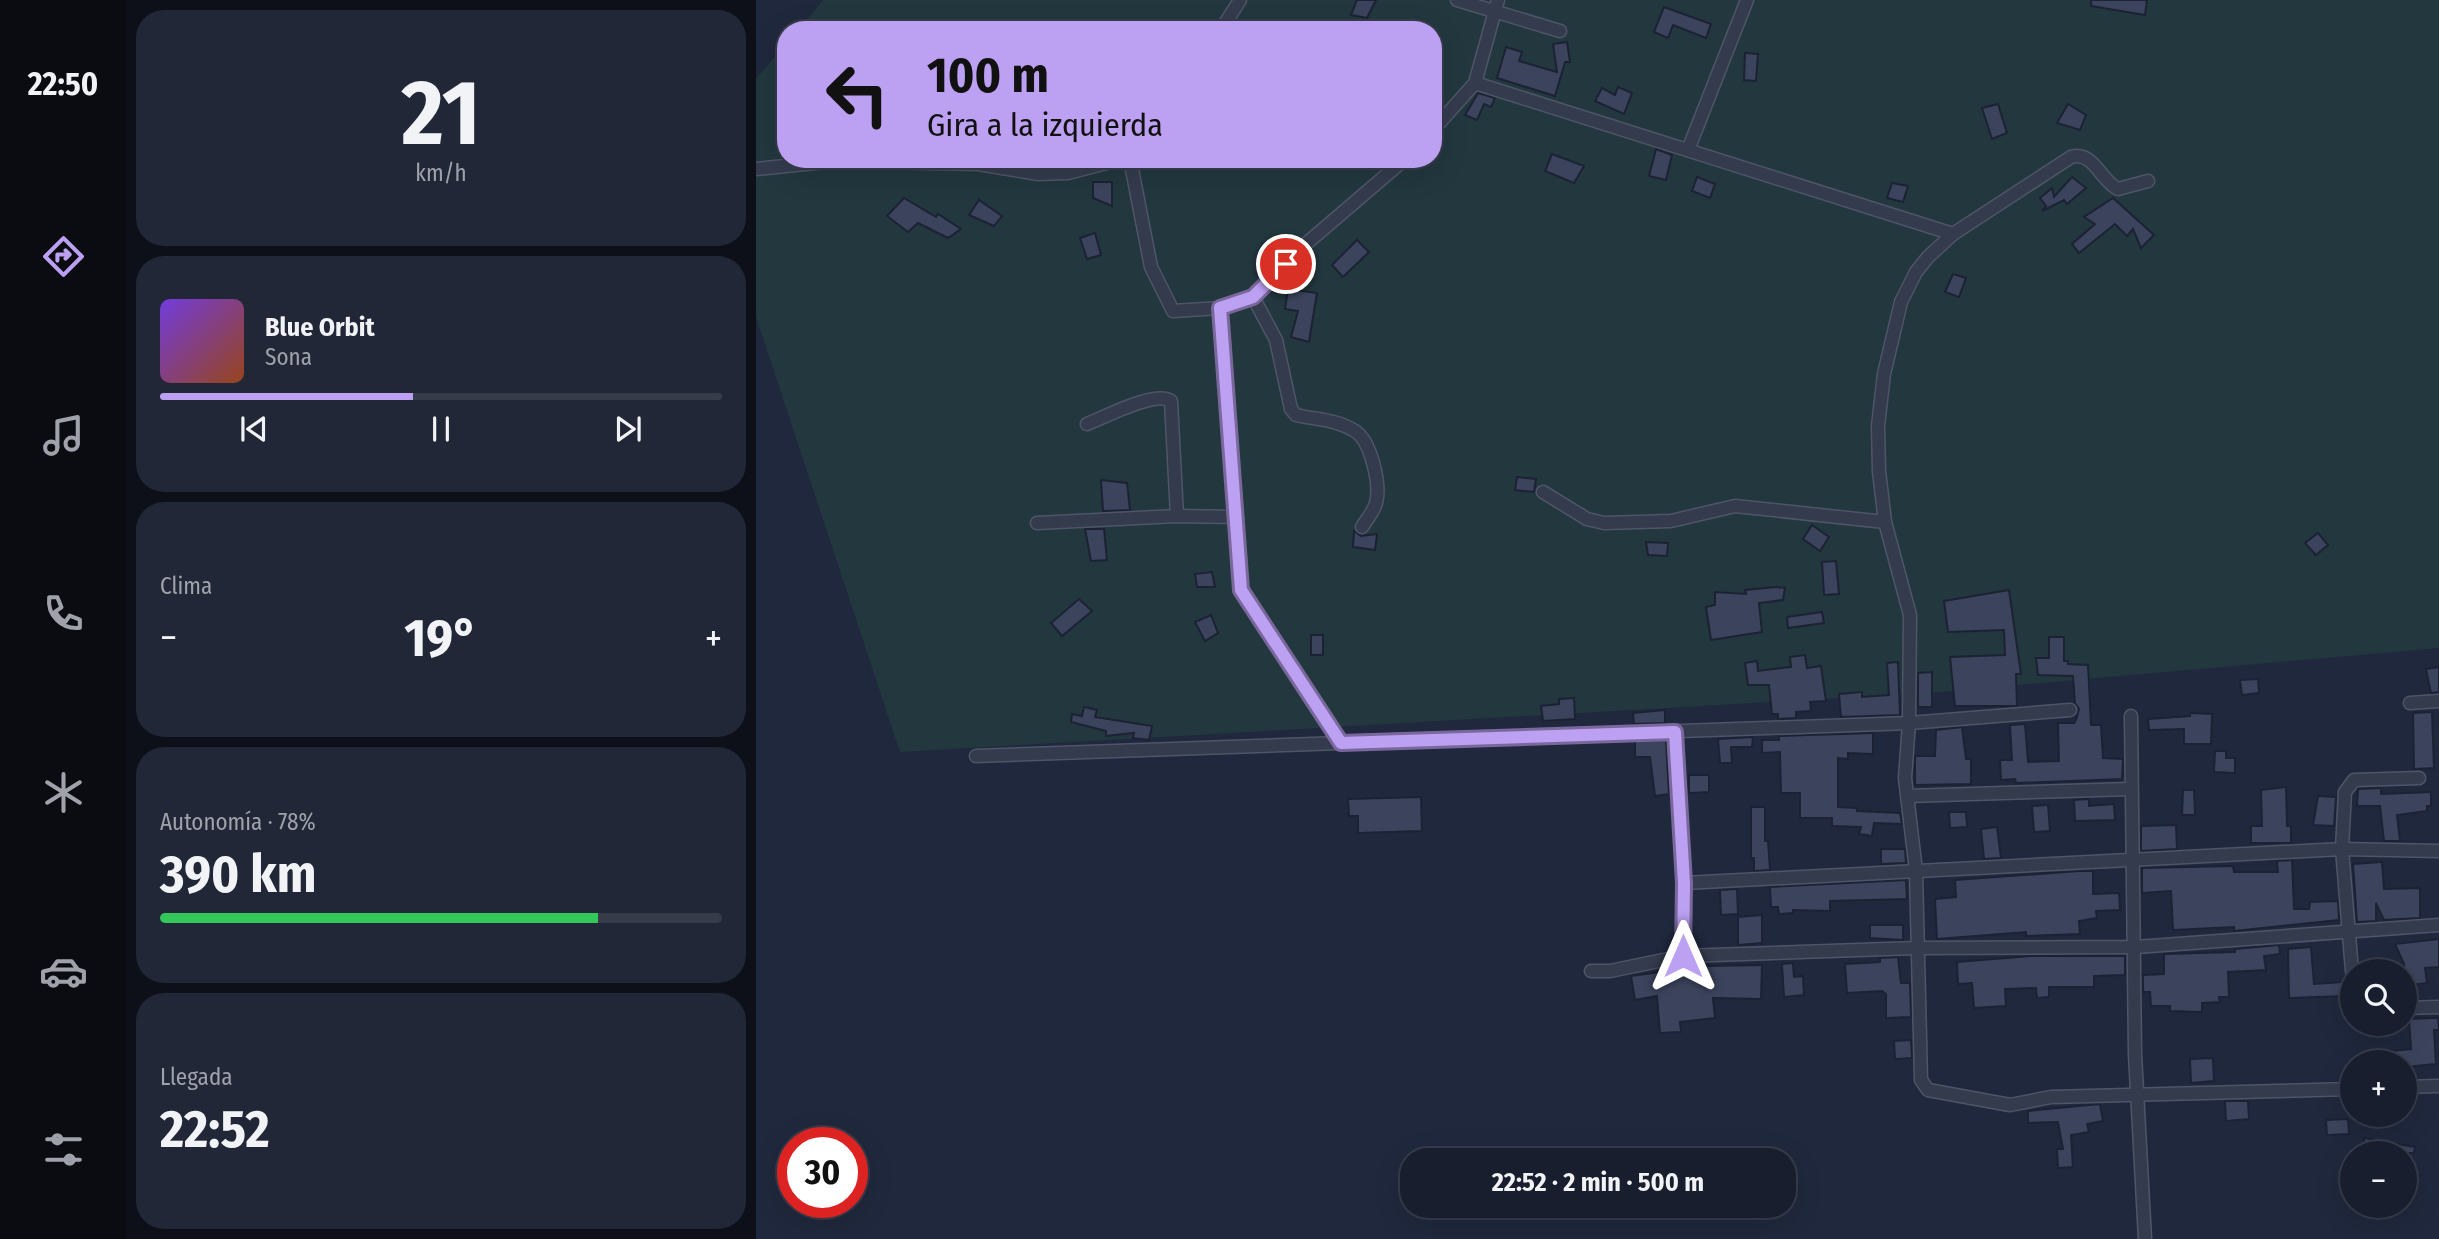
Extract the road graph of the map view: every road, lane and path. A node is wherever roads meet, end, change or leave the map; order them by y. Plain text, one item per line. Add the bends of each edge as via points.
1 (1240, 0) edge
2 (1457, 0) edge
3 (1747, 0) edge
4 (1496, 5) edge
5 (1227, 21) edge
6 (1560, 31) dead end
7 (1475, 83) junction
8 (1442, 120) edge
9 (1688, 150) junction
10 (777, 167) edge
11 (1002, 168) edge
12 (1087, 168) edge
13 (1131, 168) edge
14 (1394, 168) edge
15 (756, 169) edge
16 (2148, 181) dead end
17 (1953, 234) junction
18 (1253, 297) junction
19 (1220, 308) junction
20 (1087, 424) dead end
21 (1543, 492) dead end
22 (1177, 516) junction
23 (1237, 517) junction
24 (1885, 522) junction
25 (1037, 523) dead end
26 (1363, 527) dead end
27 (2439, 701) edge
28 (2410, 703) dead end
29 (2070, 709) dead end
30 (2131, 716) dead end
31 (1909, 723) junction
32 (1675, 732) junction
33 (1341, 743) junction
34 (976, 756) dead end
35 (2419, 778) dead end
36 (2130, 789) junction
37 (1908, 796) junction
38 (2342, 849) junction
39 (2439, 851) edge
40 (2132, 860) junction
41 (1916, 871) junction
42 (1684, 883) junction
43 (2439, 925) edge
44 (2350, 930) junction
45 (2136, 947) junction
46 (1917, 948) junction
47 (1683, 956) junction
48 (2351, 959) edge
49 (1591, 971) dead end
50 (2439, 1007) edge
51 (2417, 1008) edge
52 (2439, 1086) edge
53 (2417, 1087) edge
54 (2340, 1089) edge
55 (2139, 1094) junction
56 (2145, 1239) edge

1 - 5 street
2 - 4 street
3 - 9 street
4 - 6 street
4 - 7 street
7 - 8 street
7 - 9 street
9 - 17 street
10 - 15 street
11 - 12 street via 1038,174
13 - 19 street via 1143,238 1160,290 1173,311
14 - 18 street via 1300,249
16 - 17 street via 2118,190 2087,157 2079,155
17 - 24 street via 1928,257 1908,286 1889,344 1878,446
18 - 19 street
18 - 26 street via 1276,340 1291,409 1296,415 1329,419 1347,427 1358,433 1366,448 1378,495
19 - 23 street
20 - 22 street via 1153,398 1171,401
21 - 24 street via 1587,519 1604,523 1671,521 1735,506
22 - 23 street
22 - 25 street
23 - 33 street via 1241,590
24 - 31 street via 1910,615
27 - 28 street
29 - 31 street
30 - 36 street
31 - 32 street
31 - 37 street
32 - 33 street
32 - 42 street
33 - 34 street
35 - 38 street via 2354,780 2345,792
36 - 37 street
36 - 40 street
37 - 41 street
38 - 39 street
38 - 40 street
38 - 44 street
40 - 41 street
40 - 45 street
41 - 42 street
41 - 46 street
42 - 47 street
43 - 44 street
44 - 45 street
44 - 48 street
45 - 46 street
45 - 55 street
46 - 47 street
46 - 55 street via 1921,1080 1928,1090 2010,1105 2051,1097
47 - 49 street
50 - 51 street
52 - 53 street
54 - 55 street
55 - 56 street

